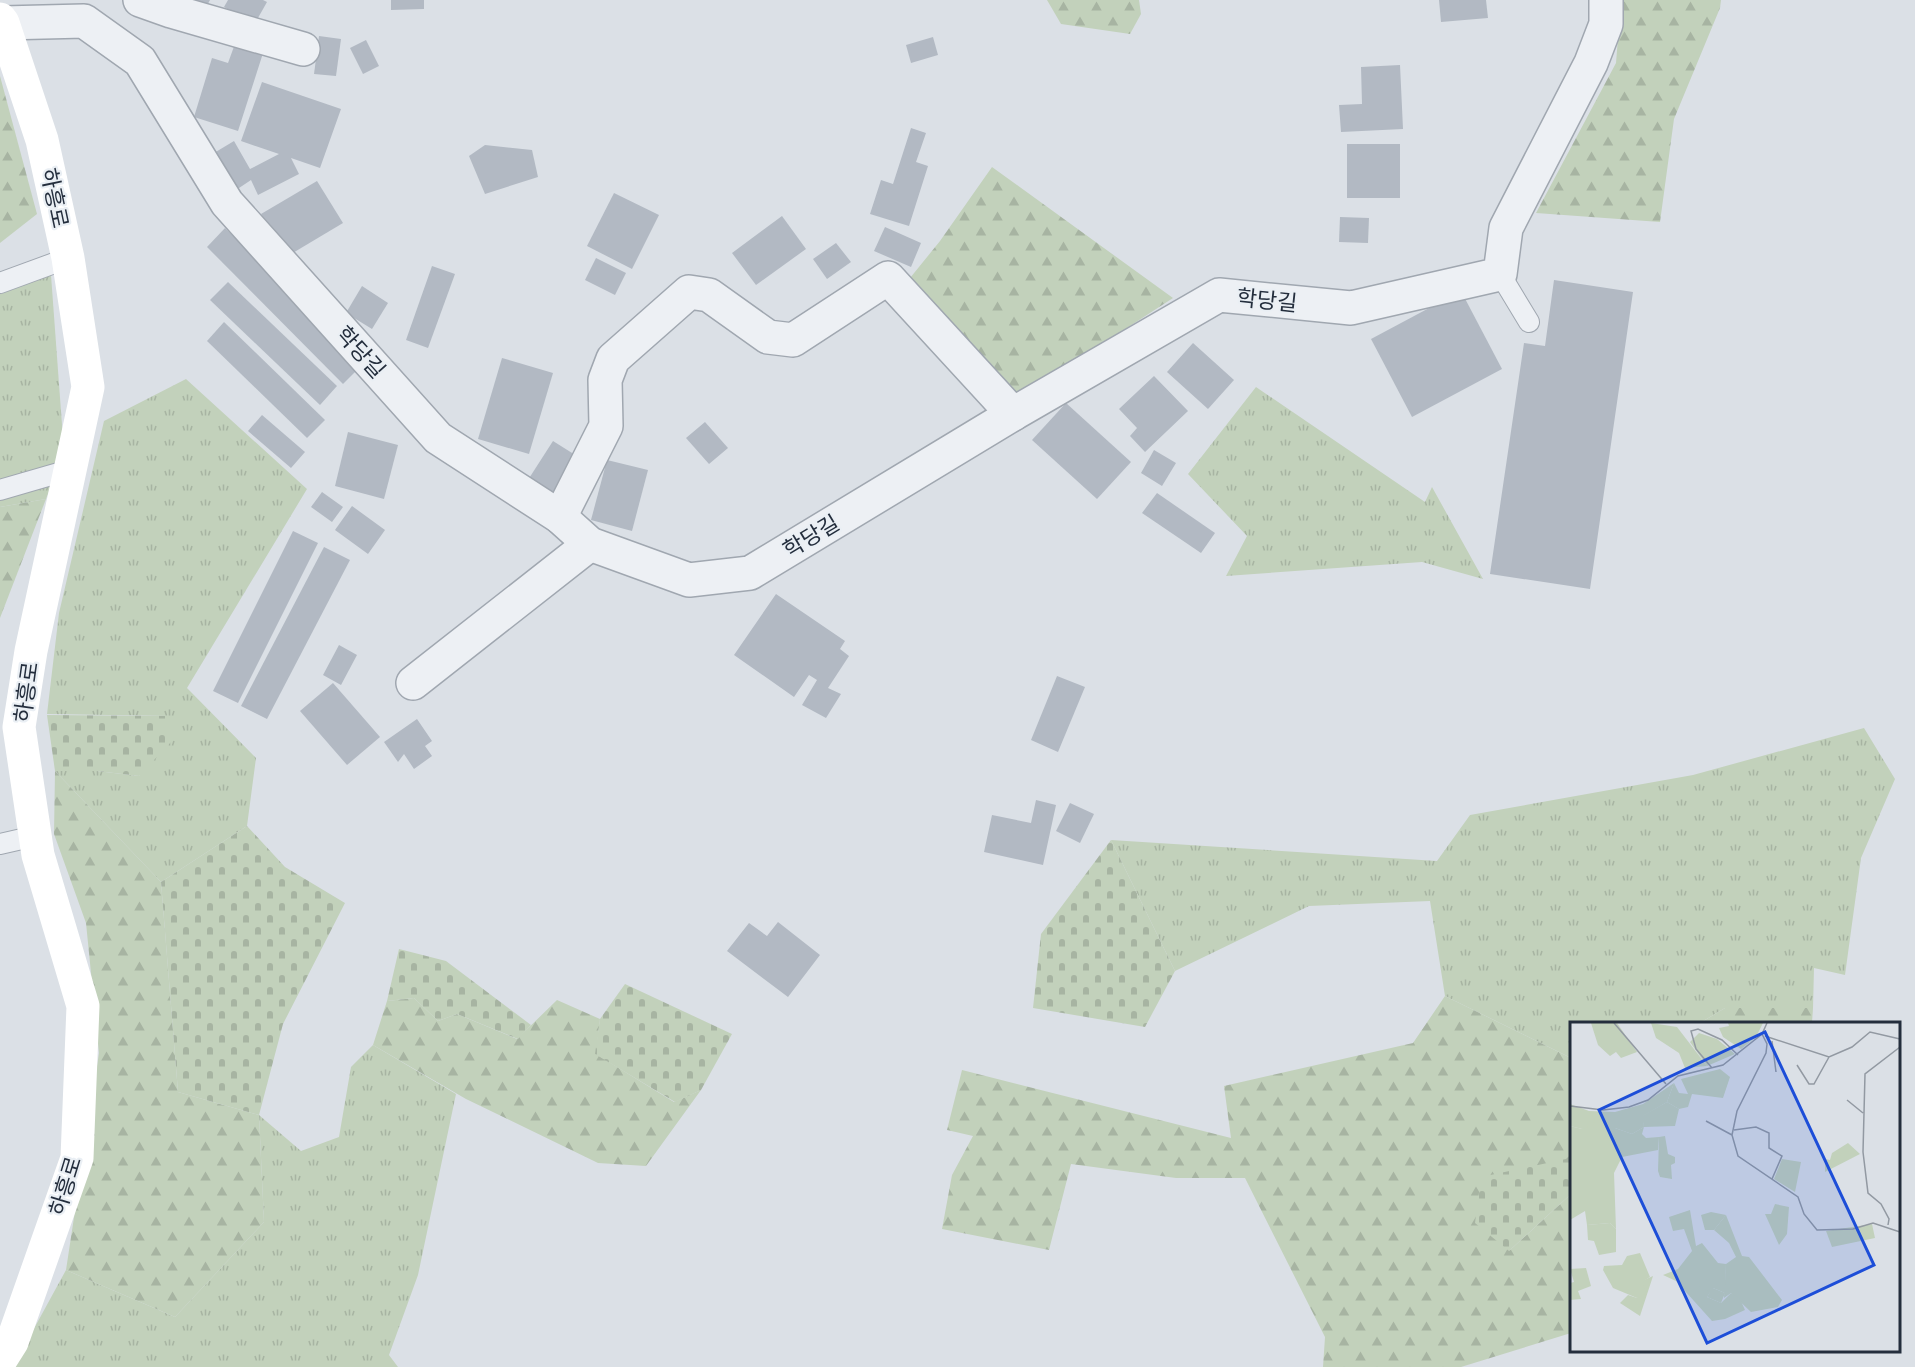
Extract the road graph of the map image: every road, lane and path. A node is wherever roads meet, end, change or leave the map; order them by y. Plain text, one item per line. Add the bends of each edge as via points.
1 (45, 0) edge
2 (140, 0) edge
3 (1606, 0) edge
4 (2, 21) edge
5 (303, 49) dead end
6 (68, 258) junction
7 (1500, 274) junction
8 (0, 283) edge
9 (1529, 322) dead end
10 (1013, 414) junction
11 (72, 469) junction
12 (0, 490) edge
13 (560, 517) junction
14 (590, 544) junction
15 (413, 683) dead end
16 (35, 836) junction
17 (0, 844) edge
18 (0, 1361) edge

1 - 4 street
2 - 5 street
3 - 7 street via 1606,24 1591,63 1506,228
4 - 6 street, 하흥로 via 42,140
4 - 13 street, 학당길 via 84,21 140,61 227,203 438,438
6 - 8 lane
6 - 11 street, 하흥로 via 88,387
7 - 9 lane
7 - 10 street, 학당길 via 1351,308 1219,295
10 - 13 street via 888,278 793,340 768,337 709,295 689,292 613,359 605,380 606,426
10 - 14 street, 학당길 via 750,573 689,580
11 - 12 lane
11 - 16 street, 하흥로 via 31,651 19,727
13 - 14 street, 학당길
14 - 15 street
16 - 17 lane
16 - 18 street, 하흥로 via 82,1006 77,1158 12,1342

